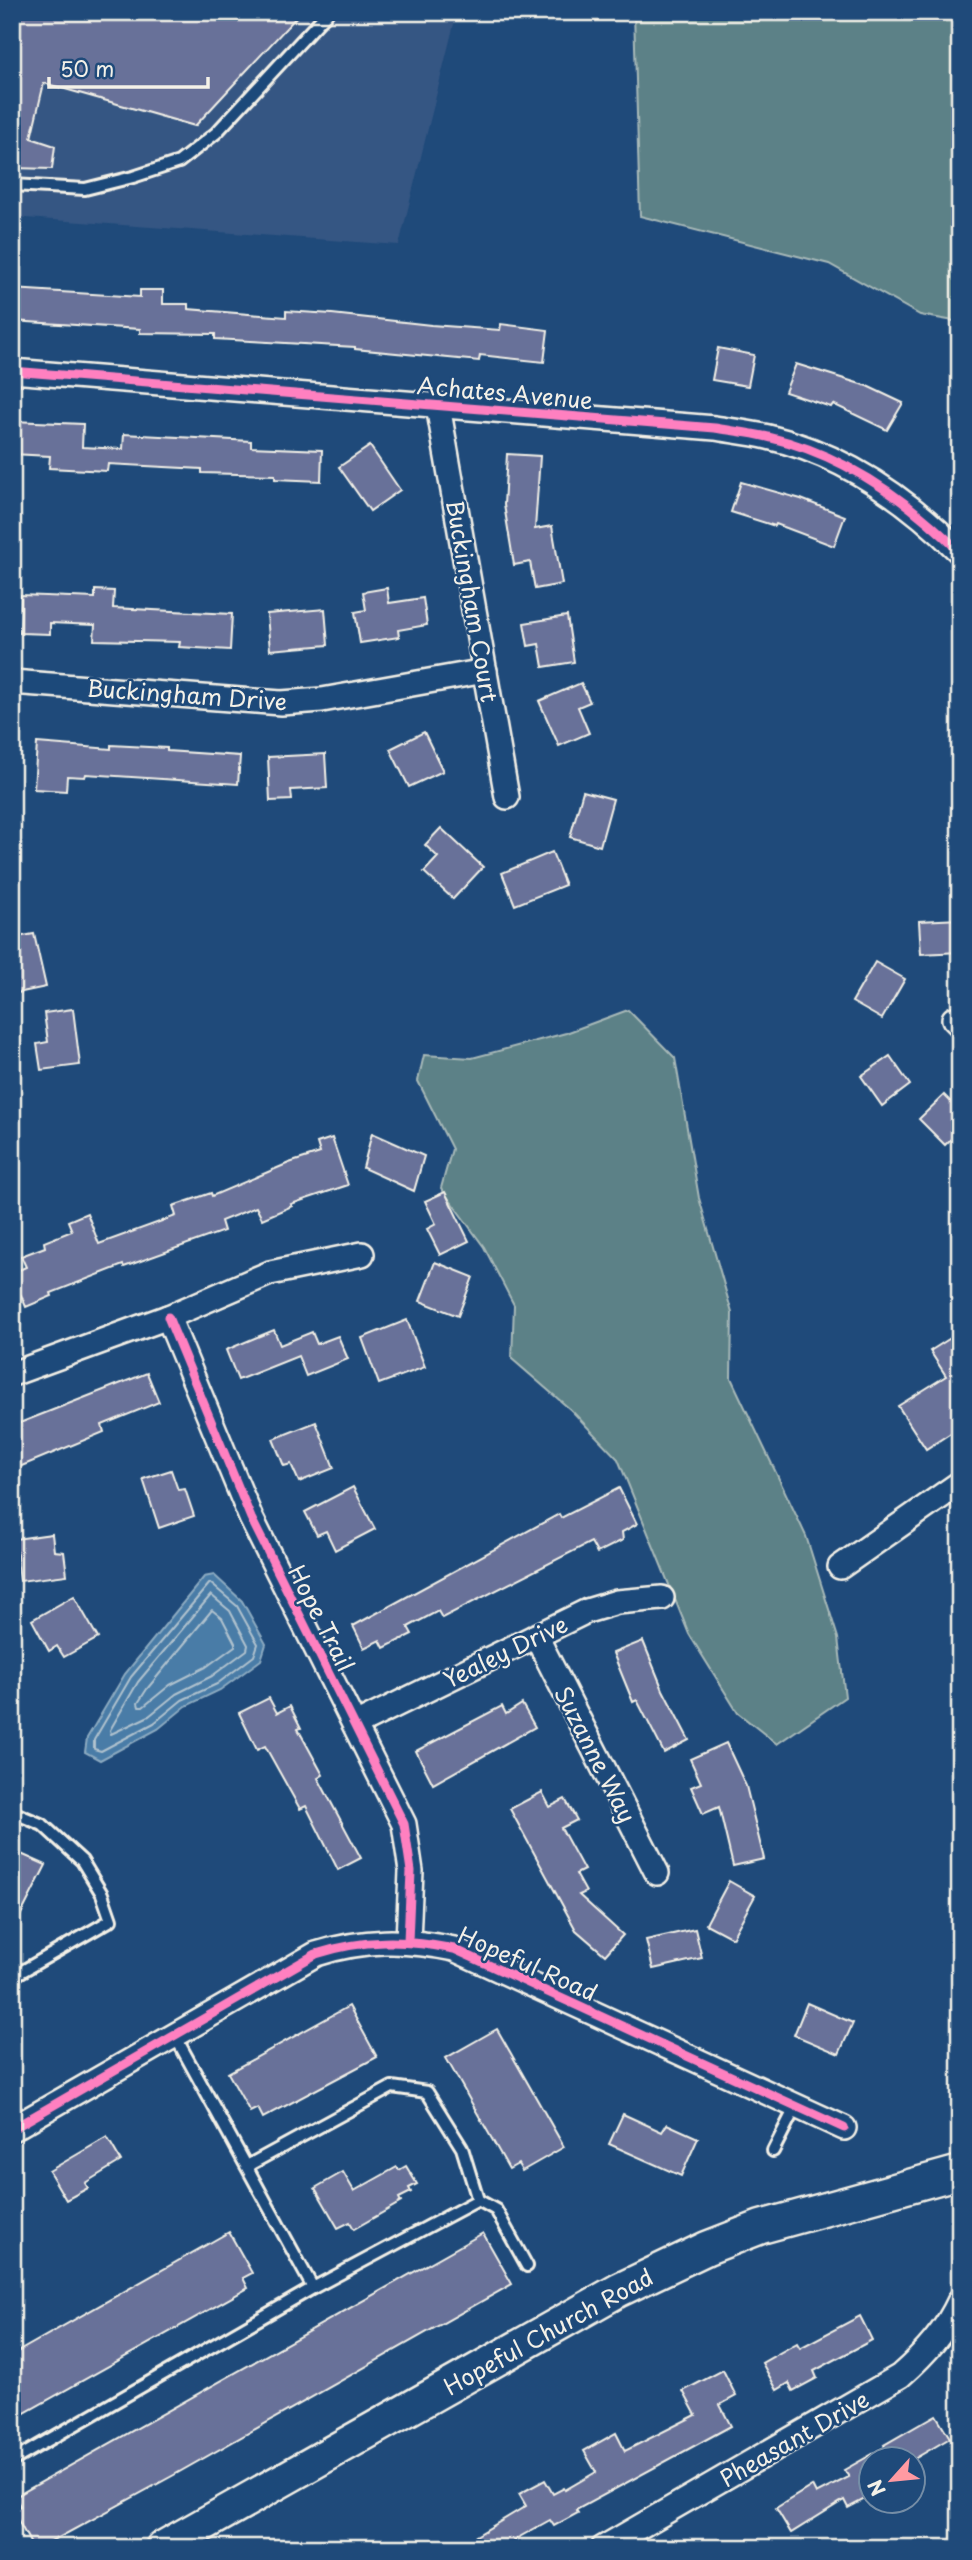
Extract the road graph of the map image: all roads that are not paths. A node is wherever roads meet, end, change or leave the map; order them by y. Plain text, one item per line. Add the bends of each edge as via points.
1 (328, 12) edge
2 (12, 185) edge
3 (12, 371) edge
4 (438, 406) junction
5 (960, 552) edge
6 (485, 671) junction
7 (12, 682) edge
8 (507, 797) dead end
9 (362, 1254) dead end
10 (168, 1317) junction
11 (12, 1374) edge
12 (960, 1482) edge
13 (840, 1567) dead end
14 (662, 1598) dead end
15 (536, 1636) junction
16 (355, 1725) junction
17 (12, 1812) edge
18 (657, 1872) dead end
19 (408, 1941) junction
20 (12, 1977) edge
21 (174, 2035) junction
22 (796, 2106) junction
23 (844, 2128) dead end
24 (12, 2129) edge
25 (773, 2151) dead end
26 (247, 2166) junction
27 (960, 2172) edge
28 (478, 2200) junction
29 (527, 2266) dead end
30 (313, 2288) junction
31 (960, 2300) edge
32 (12, 2460) edge
33 (162, 2548) edge
34 (603, 2548) edge

1 - 2 lane via 216,133 179,162 85,189
3 - 4 street, Achates Avenue
4 - 5 street, Achates Avenue via 715,428 770,438 812,452 895,495
4 - 6 street, Buckingham Court
6 - 7 street, Buckingham Drive via 281,703
6 - 8 street, Buckingham Court
9 - 10 street via 270,1273
10 - 11 street
10 - 16 street, Hope Trail via 251,1518
12 - 13 street
14 - 15 street, Yealey Drive via 617,1602 587,1611
15 - 16 street, Yealey Drive
15 - 18 street, Suzanne Way
16 - 19 street, Hope Trail via 404,1824 411,1871
17 - 20 lane via 43,1825 82,1861 103,1894 111,1920
19 - 21 street, Hopeful Road via 367,1941 316,1954
19 - 22 street, Hopeful Road via 454,1949
21 - 24 street, Hopeful Road
21 - 26 lane
22 - 23 street, Hopeful Road
22 - 25 lane
26 - 28 lane via 392,2087 427,2092 462,2148
26 - 30 lane
27 - 33 main road, Hopeful Church Road via 761,2227 671,2264
28 - 29 lane via 496,2210
28 - 30 lane
30 - 32 lane
31 - 34 street, Pheasant Drive via 942,2332 900,2376

